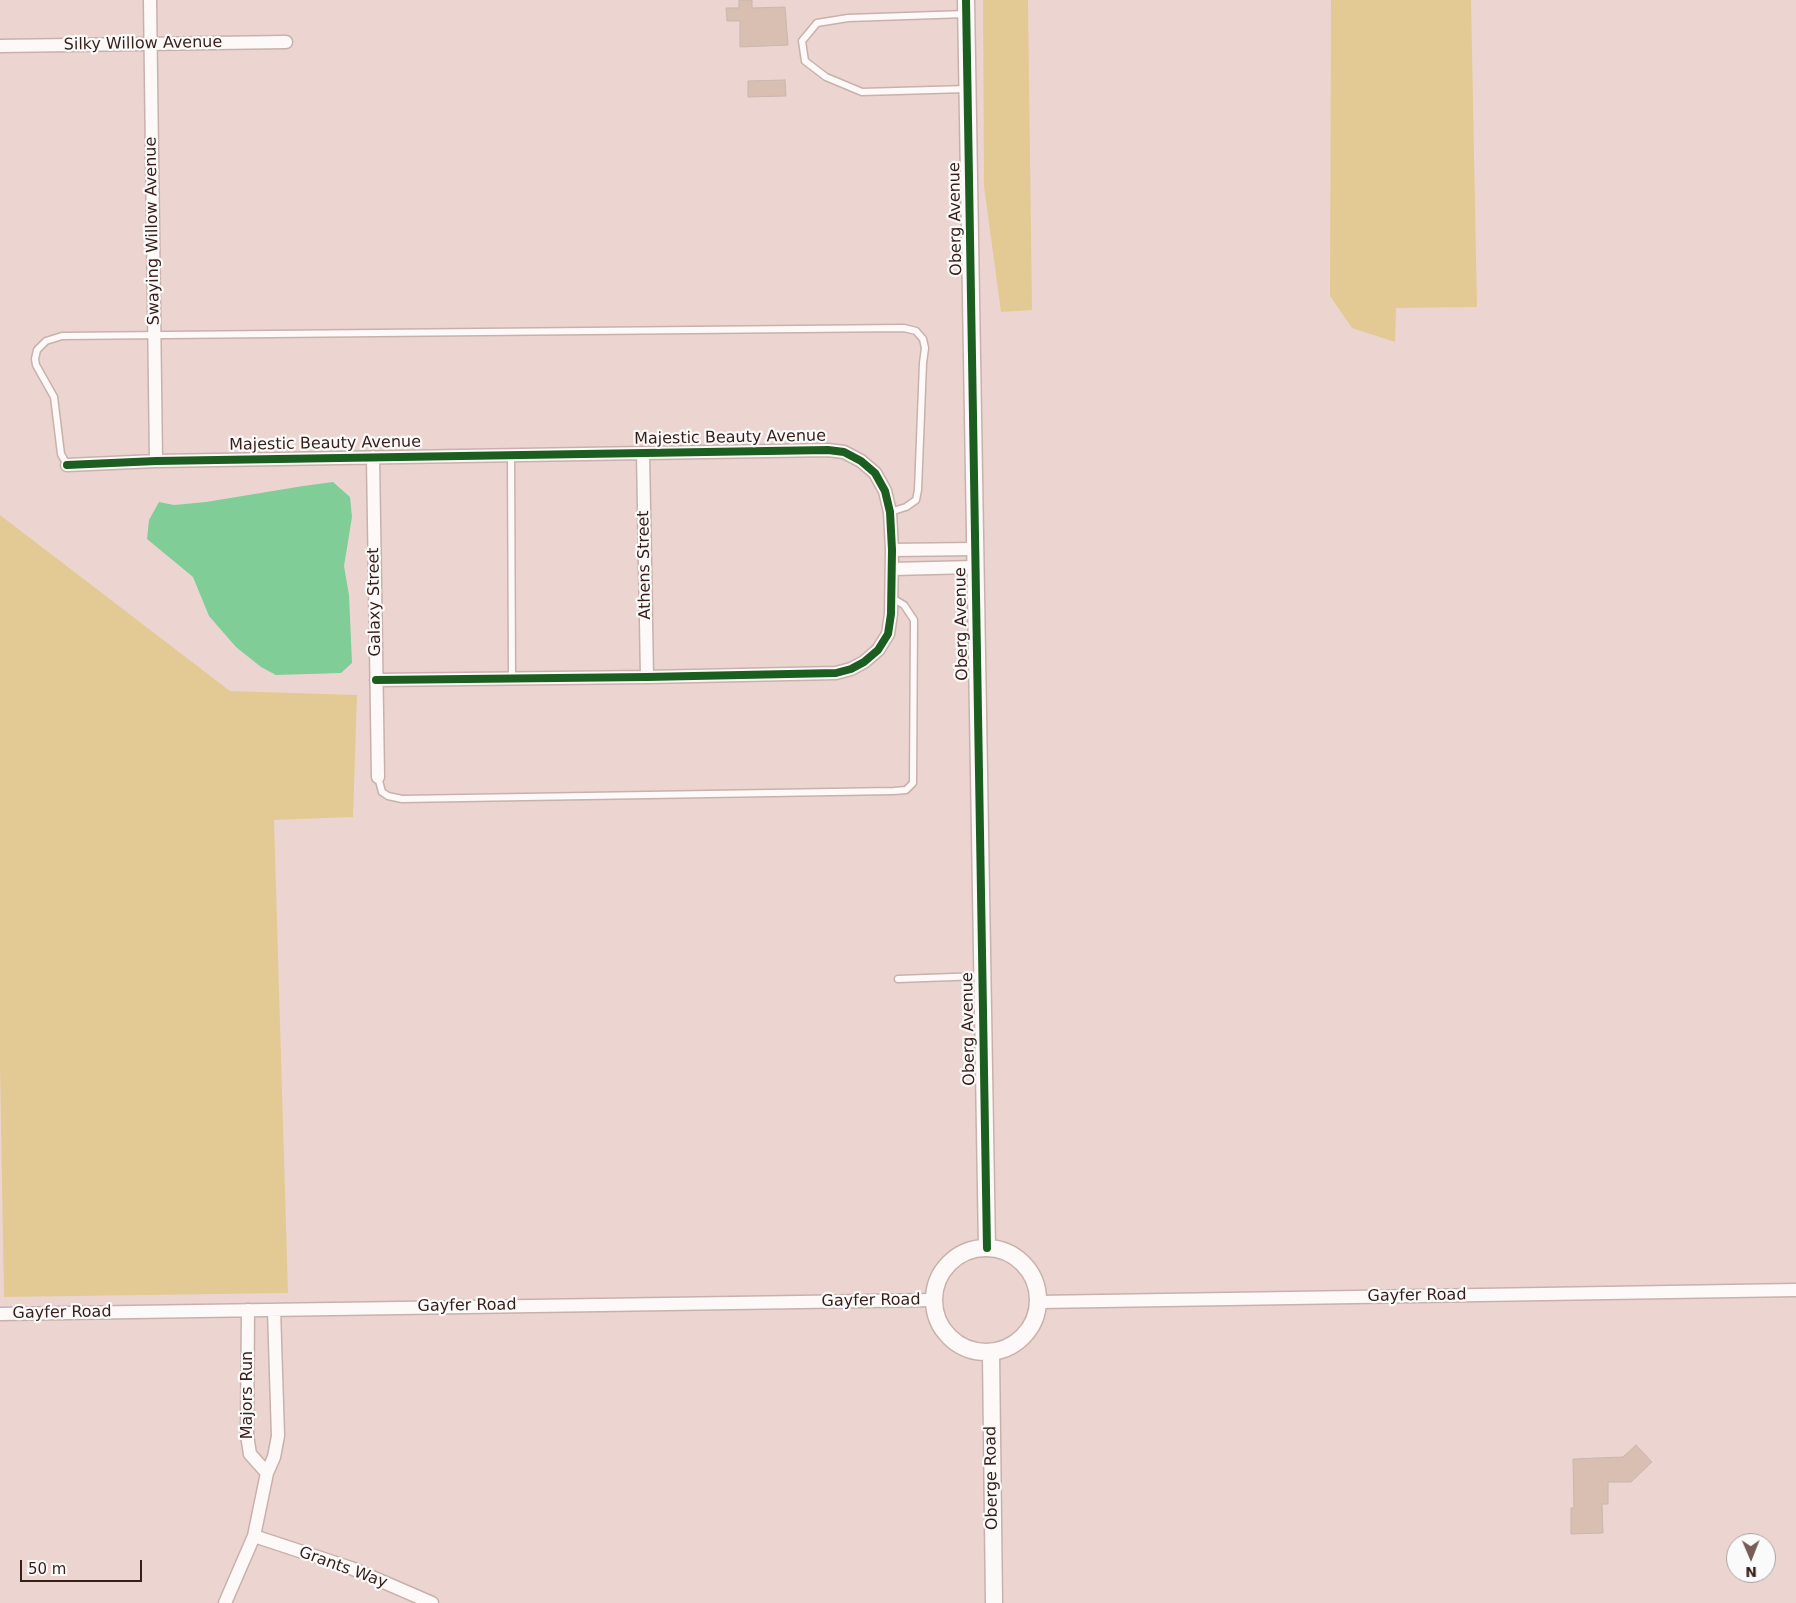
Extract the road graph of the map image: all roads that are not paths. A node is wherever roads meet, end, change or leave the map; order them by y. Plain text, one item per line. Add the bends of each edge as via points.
1 (150, 0) edge
2 (966, 7) edge
3 (286, 42) dead end
4 (150, 43) junction
5 (0, 46) edge
6 (968, 89) junction
7 (155, 336) junction
8 (643, 453) junction
9 (511, 455) junction
10 (373, 457) junction
11 (156, 461) junction
12 (67, 465) joint
13 (890, 512) junction
14 (975, 549) junction
15 (892, 550) junction
16 (975, 568) junction
17 (892, 569) junction
18 (892, 598) junction
19 (647, 677) junction
20 (512, 678) junction
21 (376, 680) junction
22 (378, 777) joint
23 (982, 976) junction
24 (898, 979) dead end
25 (987, 1248) junction
26 (1796, 1290) edge
27 (933, 1300) junction
28 (1039, 1302) junction
29 (248, 1310) junction
30 (274, 1310) junction
31 (0, 1314) edge
32 (991, 1353) junction
33 (267, 1473) junction
34 (254, 1536) junction
35 (226, 1603) edge
36 (432, 1603) edge
37 (994, 1603) edge

1 - 4 street, Swaying Willow Avenue
2 - 6 street, Oberg Avenue
2 - 6 lane via 817,23 802,41 805,61 826,77 862,92
3 - 4 street, Silky Willow Avenue
4 - 5 street, Silky Willow Avenue
4 - 7 street, Swaying Willow Avenue
6 - 14 street, Oberg Avenue
7 - 11 street, Swaying Willow Avenue
7 - 12 lane via 62,336 46,341 37,350 36,365 54,397 61,454
7 - 13 lane via 904,328 916,331 923,338 925,348 918,490 916,500
8 - 9 street, Majestic Beauty Avenue
8 - 13 street, Majestic Beauty Avenue via 844,452 875,473 886,491
8 - 19 street, Athens Street
9 - 10 street, Majestic Beauty Avenue
9 - 20 lane
10 - 11 street, Majestic Beauty Avenue
10 - 21 street, Galaxy Street
11 - 12 street, Majestic Beauty Avenue
13 - 15 street, Majestic Beauty Avenue
14 - 15 street
14 - 16 street, Oberg Avenue
15 - 17 street, Majestic Beauty Avenue
16 - 17 street
16 - 23 street, Oberg Avenue
17 - 18 street, Majestic Beauty Avenue
18 - 19 street, Majestic Beauty Avenue via 888,634 878,650 851,669 836,673
18 - 22 lane via 904,606 914,620 913,784 906,790 402,799 382,792
19 - 20 street, Majestic Beauty Avenue
20 - 21 street, Majestic Beauty Avenue
21 - 22 street, Galaxy Street
23 - 24 lane
23 - 25 street, Oberg Avenue
25 - 27 street via 960,1254 949,1263 940,1274
25 - 28 street via 1013,1255 1024,1264 1037,1288
26 - 28 street, Gayfer Road
27 - 30 street, Gayfer Road
27 - 32 street via 936,1318 944,1333 957,1345
28 - 32 street via 1029,1331 1018,1342
29 - 30 street, Gayfer Road
29 - 31 street, Gayfer Road
29 - 33 street, Majors Run via 247,1435 250,1454
30 - 33 street, Majors Run via 278,1436
32 - 37 street, Oberge Road
33 - 34 street, Majors Run
34 - 35 street, Majors Run
34 - 36 street, Grants Way via 351,1568

